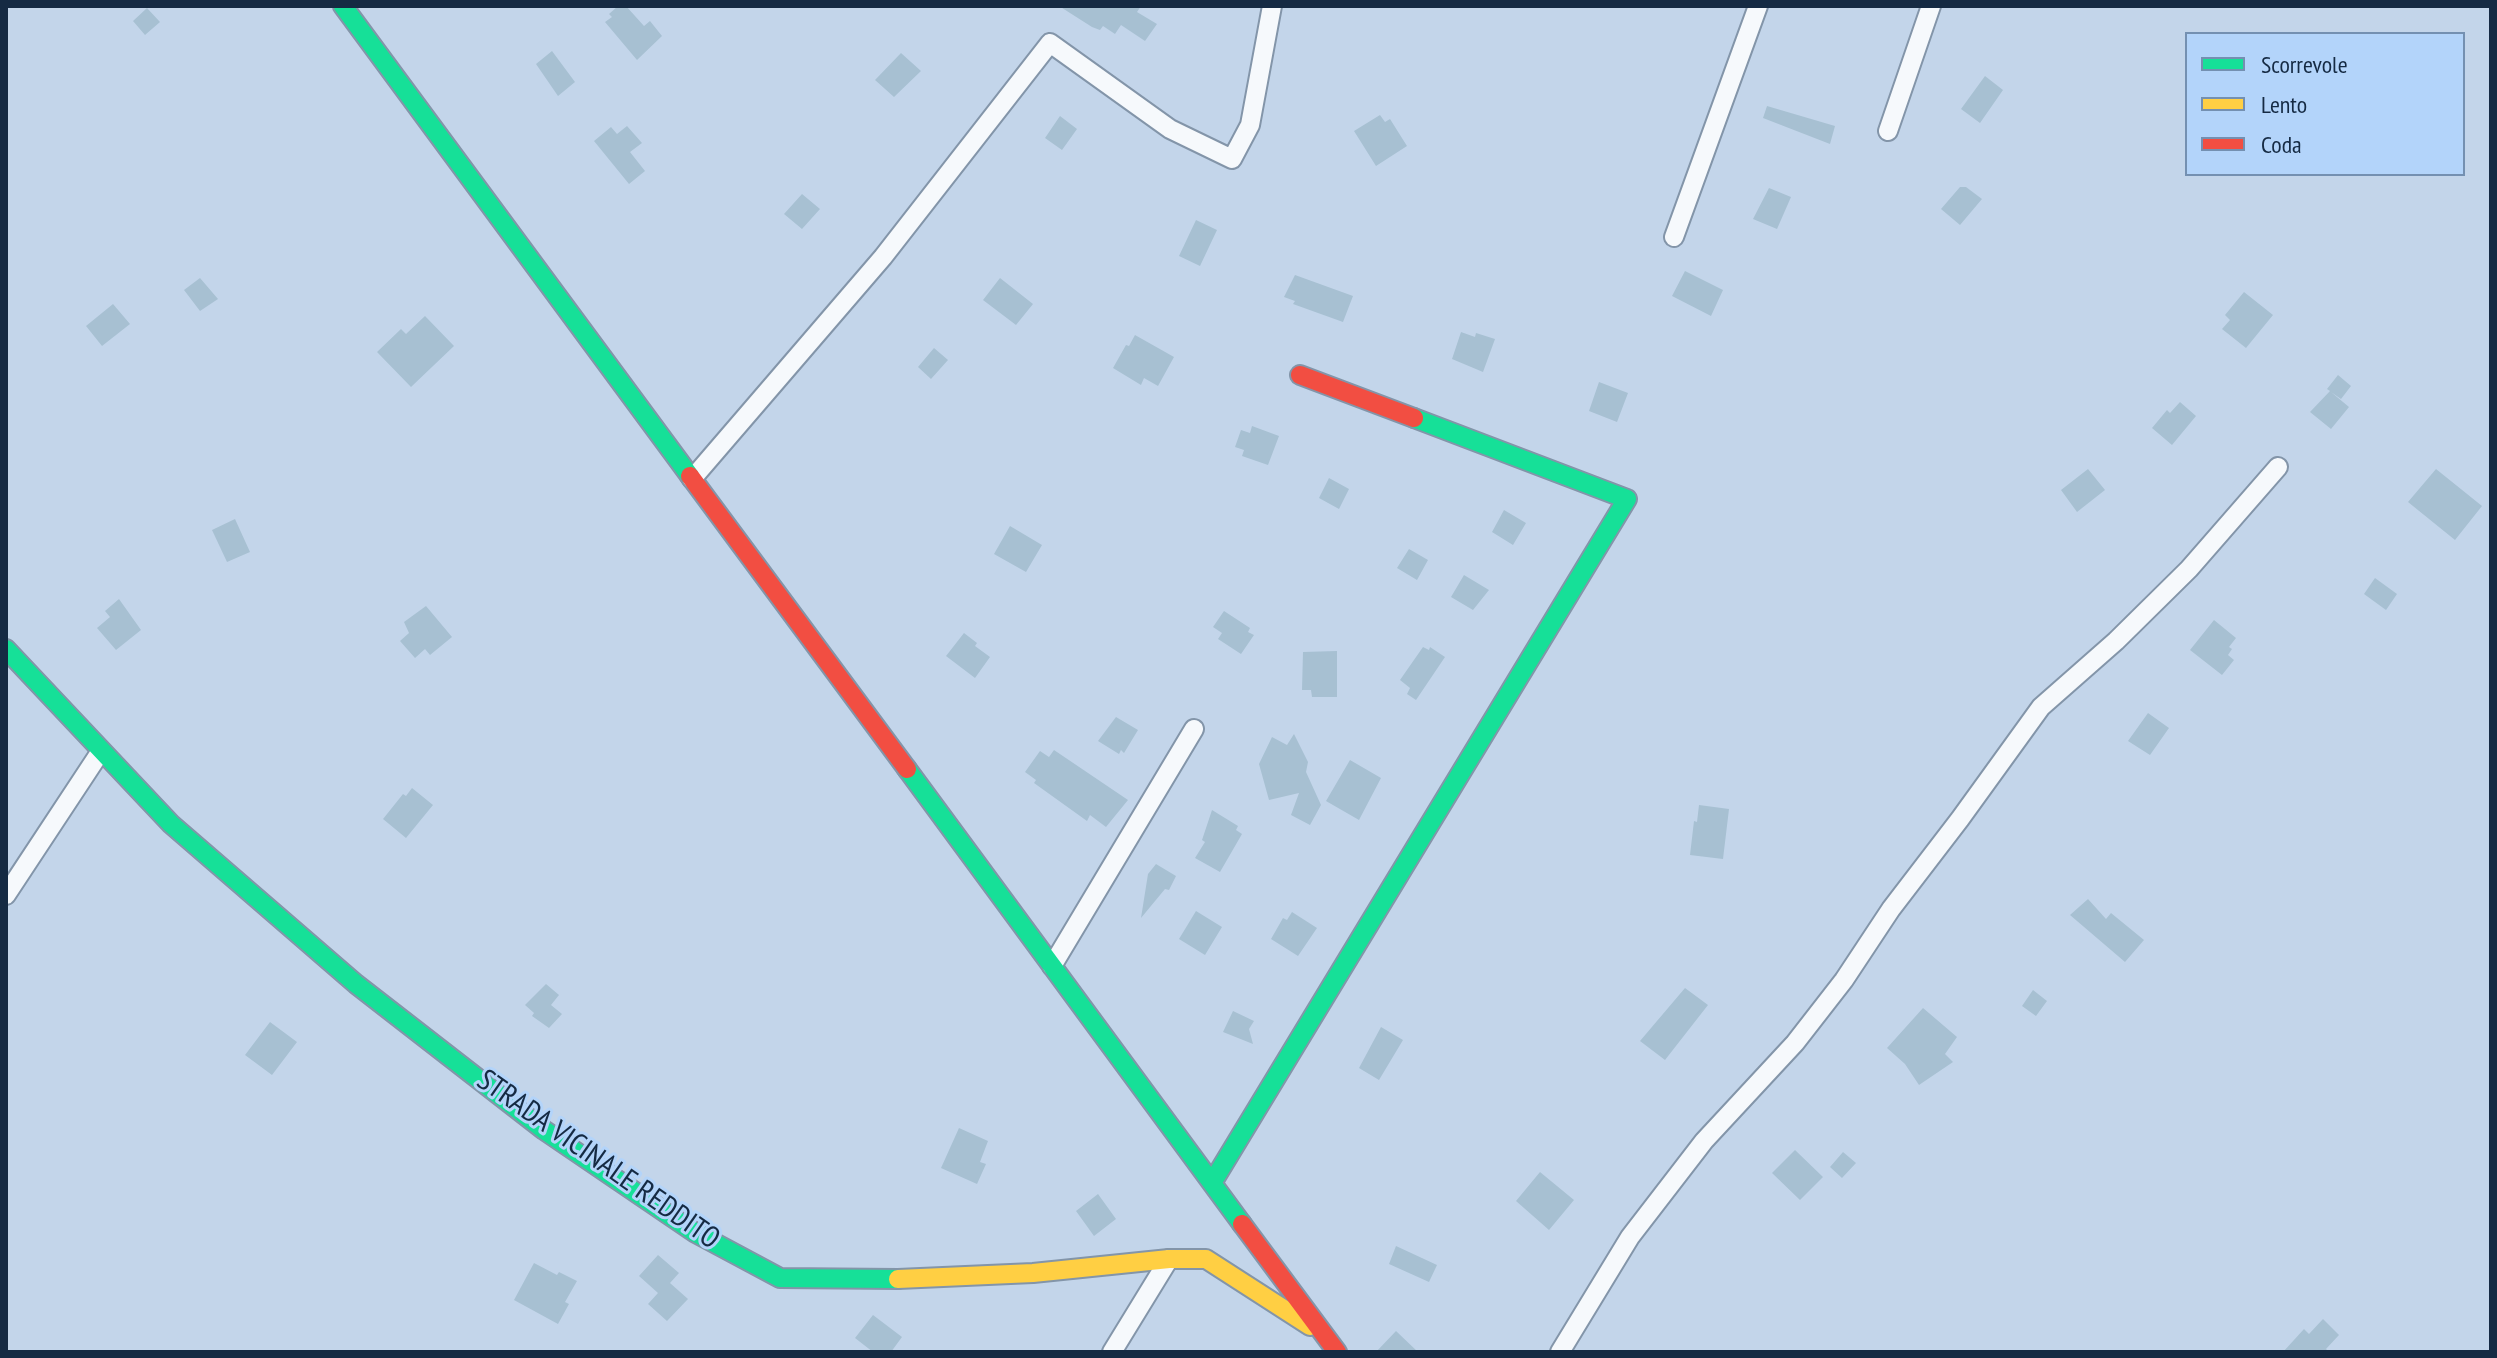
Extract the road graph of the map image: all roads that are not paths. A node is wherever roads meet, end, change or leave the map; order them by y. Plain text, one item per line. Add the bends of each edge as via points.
1 (343, 6) edge
2 (1272, 6) edge
3 (1758, 6) edge
4 (1931, 6) edge
5 (1888, 131) dead end
6 (1674, 237) dead end
7 (1300, 375) dead end
8 (2278, 467) dead end
9 (692, 479) junction
10 (6, 649) edge
11 (1194, 729) dead end
12 (101, 751) junction
13 (6, 895) edge
14 (1052, 966) junction
15 (1212, 1183) junction
16 (1169, 1259) junction
17 (1324, 1335) junction
18 (1112, 1352) edge
19 (1337, 1352) edge
20 (1560, 1352) edge

1 - 9 street
2 - 9 street via 1250,125 1232,159 1170,129 1050,43 883,257
3 - 6 street
4 - 5 street
7 - 15 street via 1627,499
8 - 20 street via 2189,569 2041,707 1844,980 1795,1043 1704,1141 1630,1237
9 - 14 street
10 - 12 street, STRADA VICINALE REDDITO
11 - 14 street
12 - 13 street
12 - 16 street, STRADA VICINALE REDDITO via 171,824 356,984 519,1111 694,1232 780,1278 884,1280 1033,1273
14 - 15 street
15 - 17 street
16 - 17 street, STRADA VICINALE REDDITO via 1206,1259
16 - 18 street
17 - 19 street

